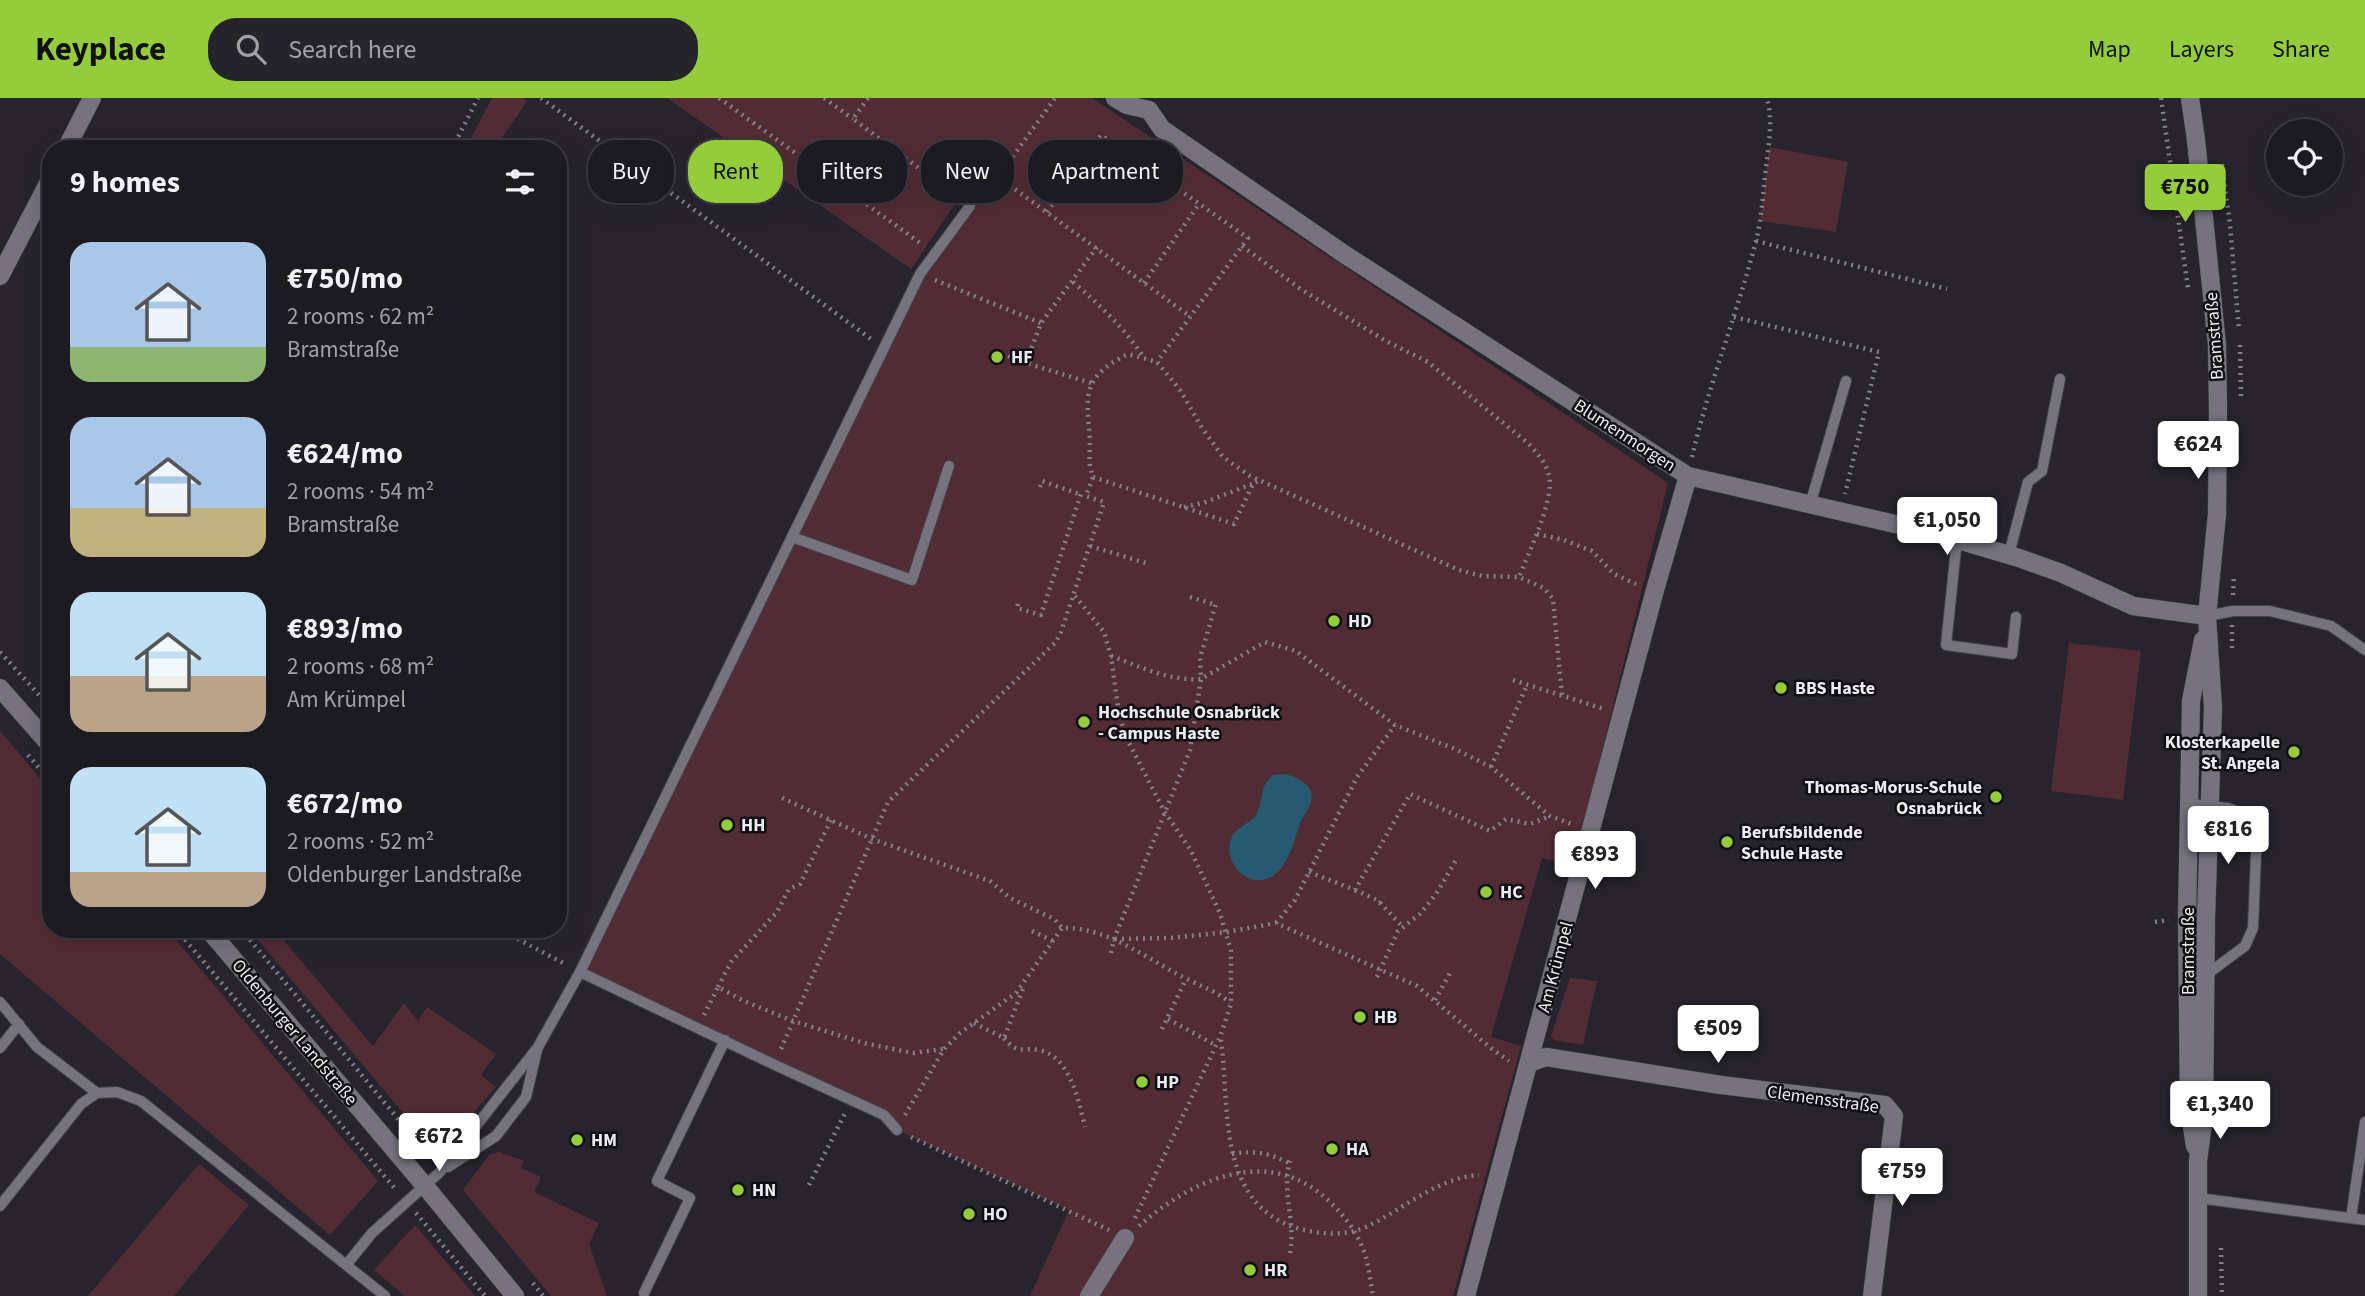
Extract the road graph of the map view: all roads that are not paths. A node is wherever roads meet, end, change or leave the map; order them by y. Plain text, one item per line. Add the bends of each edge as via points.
1 (92, 98) edge
2 (1115, 98) edge
3 (2190, 98) edge
4 (1149, 104) edge
5 (71, 140) edge
6 (42, 195) edge
7 (970, 206) road end
8 (0, 276) edge
9 (2060, 379) dead end
10 (1846, 381) dead end
11 (949, 466) dead end
12 (1688, 476) junction
13 (1810, 505) junction
14 (792, 537) junction
15 (1957, 539) junction
16 (2008, 554) junction
17 (2207, 616) junction
18 (2016, 617) dead end
19 (2365, 650) edge
20 (0, 688) edge
21 (42, 736) edge
22 (2190, 804) junction
23 (2211, 805) junction
24 (216, 938) edge
25 (580, 972) junction
26 (2206, 975) junction
27 (0, 1002) edge
28 (19, 1024) junction
29 (724, 1040) junction
30 (537, 1047) junction
31 (0, 1048) edge
32 (1528, 1063) junction
33 (97, 1093) junction
34 (2189, 1108) junction
35 (2365, 1122) edge
36 (897, 1130) road end
37 (440, 1172) junction
38 (425, 1186) junction
39 (2198, 1198) junction
40 (0, 1206) edge
41 (2351, 1218) junction
42 (2365, 1220) edge
43 (1125, 1238) road end
44 (347, 1264) junction
45 (644, 1293) dead end
46 (385, 1296) edge
47 (515, 1296) edge
48 (1089, 1296) edge
49 (1466, 1296) edge
50 (1872, 1296) edge
51 (2199, 1296) edge

1 - 5 street
2 - 4 street, Blumenmorgen via 1127,105
3 - 17 street, Bramstraße via 2217,345 2217,514
4 - 12 street, Blumenmorgen via 1161,129 1332,246
6 - 8 street
7 - 14 lane via 920,274
9 - 16 lane via 2042,471 2028,482
10 - 13 lane
11 - 14 lane via 912,580
12 - 13 street, Blumenmorgen
12 - 32 street, Am Krümpel
13 - 15 street, Blumenmorgen
14 - 25 lane
15 - 16 street, Blumenmorgen
15 - 18 lane via 1946,645 2012,654
16 - 17 street, Blumenmorgen via 2133,606
17 - 19 lane via 2270,611 2331,626
17 - 22 street, Bramstraße via 2191,701
17 - 23 street, Bramstraße via 2214,708
20 - 21 street
22 - 23 lane
22 - 34 street, Bramstraße
23 - 26 street, Bramstraße
23 - 26 lane via 2247,815 2256,830 2253,928 2245,946
24 - 38 street, Oldenburger Landstraße
25 - 29 lane
25 - 30 lane
26 - 34 street, Bramstraße
27 - 28 lane
28 - 31 lane
28 - 33 lane via 37,1047
29 - 36 lane via 884,1115
29 - 45 lane via 657,1181 690,1198
30 - 37 lane
30 - 37 lane via 526,1097 496,1136
32 - 49 street, Am Krümpel
32 - 50 street, Clemensstraße via 1546,1057 1885,1105 1894,1116
33 - 40 lane via 81,1104
33 - 44 lane via 117,1092 141,1101
34 - 39 street, Bramstraße
35 - 41 lane
37 - 38 lane
38 - 44 lane via 372,1233
38 - 47 street, Oldenburger Landstraße
39 - 41 lane
39 - 51 street, Bramstraße
41 - 42 lane
43 - 48 street
44 - 46 lane

